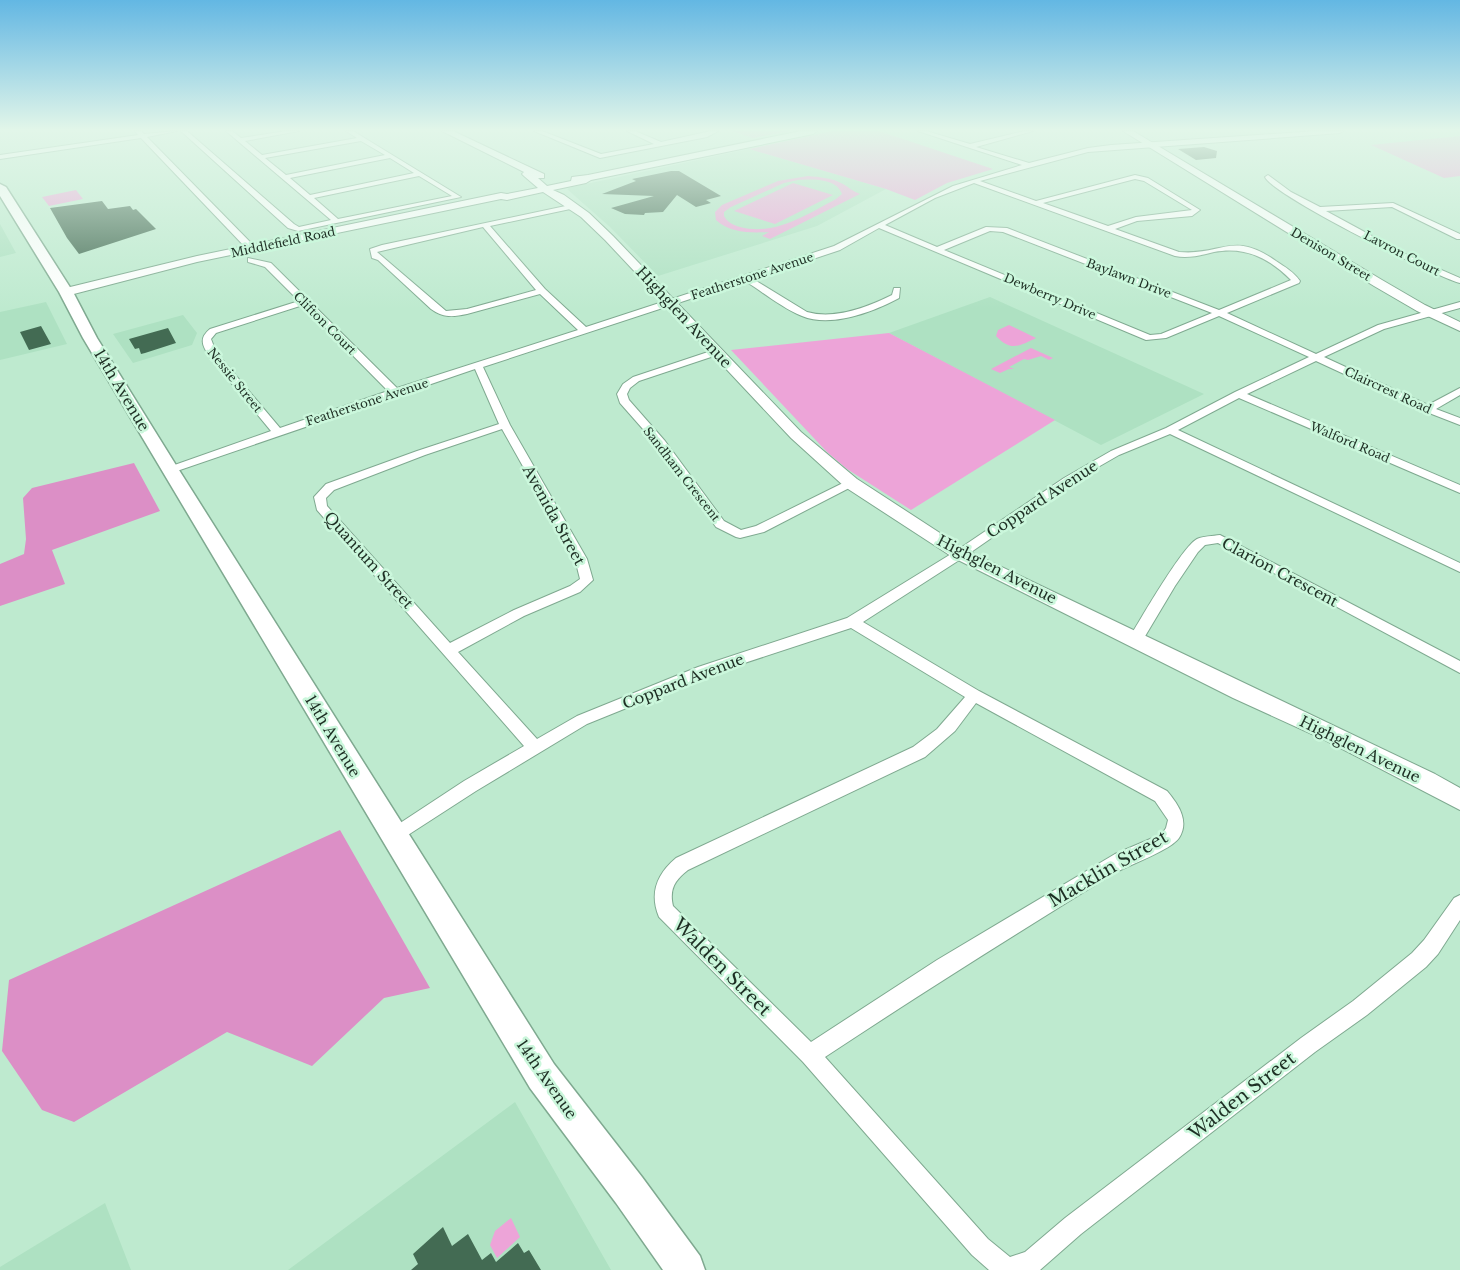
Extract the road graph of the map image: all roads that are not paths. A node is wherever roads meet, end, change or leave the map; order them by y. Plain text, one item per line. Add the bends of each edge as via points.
1 (1, 190) edge
2 (192, 190) edge
3 (251, 190) edge
4 (303, 190) edge
5 (343, 190) edge
6 (447, 190) edge
7 (532, 190) edge
8 (553, 190) edge
9 (949, 190) edge
10 (1001, 190) edge
11 (1085, 190) edge
12 (1164, 190) edge
13 (1225, 190) edge
14 (1285, 190) edge
15 (311, 197) junction
16 (1037, 203) junction
17 (572, 206) junction
18 (1322, 209) junction
19 (338, 222) junction
20 (485, 225) junction
21 (880, 226) junction
22 (1108, 229) junction
23 (1460, 237) edge
24 (939, 250) junction
25 (251, 254) junction
26 (746, 278) junction
27 (1460, 282) edge
28 (897, 290) dead end
29 (542, 291) junction
30 (66, 292) junction
31 (303, 302) junction
32 (669, 302) junction
33 (1460, 305) edge
34 (1220, 313) junction
35 (1431, 313) junction
36 (1460, 327) edge
37 (584, 330) junction
38 (717, 352) junction
39 (1317, 358) junction
40 (478, 366) junction
41 (1460, 391) edge
42 (395, 392) junction
43 (1239, 394) junction
44 (1428, 409) junction
45 (1460, 422) edge
46 (505, 425) junction
47 (1170, 430) junction
48 (277, 432) junction
49 (170, 470) junction
50 (851, 483) junction
51 (1460, 489) edge
52 (960, 554) junction
53 (1460, 568) edge
54 (852, 622) junction
55 (1136, 639) junction
56 (449, 650) junction
57 (1460, 668) edge
58 (974, 695) junction
59 (535, 748) junction
60 (1460, 800) edge
61 (394, 836) junction
62 (1460, 904) edge
63 (810, 1055) junction
64 (686, 1270) edge
65 (1008, 1270) edge

1 - 30 main road, 14th Avenue
2 - 25 street, Clifton Court
3 - 19 street via 294,228
4 - 15 street
5 - 15 street
6 - 19 street via 458,197
7 - 25 street, Middlefield Road
8 - 17 street, Highglen Avenue
9 - 21 street, Featherstone Avenue
10 - 16 street
11 - 16 street
12 - 22 street via 1196,210 1192,214 1136,219
13 - 35 street, Denison Street
14 - 18 street, Lavron Court
15 - 19 street
16 - 22 street
17 - 20 street
17 - 32 street, Highglen Avenue via 609,238
18 - 23 street via 1393,205
18 - 27 street, Lavron Court via 1404,257
20 - 29 street
20 - 29 street via 382,247 374,254 434,307 448,314
21 - 24 street, Dewberry Drive
21 - 26 street, Featherstone Avenue via 837,248
22 - 34 street, Dewberry Drive via 1184,255 1246,247 1259,252 1295,279 1295,283
24 - 34 street, Baylawn Drive via 989,229 1004,230
24 - 34 street, Dewberry Drive via 1149,338 1163,336
25 - 30 street, Middlefield Road
25 - 31 street, Clifton Court via 268,266
26 - 28 street via 814,317 872,308 896,296
26 - 32 street, Featherstone Avenue
29 - 37 street
30 - 49 main road, 14th Avenue
31 - 42 street, Clifton Court
31 - 48 street, Nessie Street via 213,331 205,340 212,354
32 - 37 street, Featherstone Avenue
32 - 38 street, Highglen Avenue
33 - 35 street, Coppard Avenue
34 - 39 street, Baylawn Drive
35 - 36 street, Denison Street
35 - 39 street, Coppard Avenue via 1381,327
37 - 40 street, Featherstone Avenue
38 - 50 street, Highglen Avenue via 796,435
38 - 50 street, Sandham Crescent via 636,379 626,386 622,394 624,401 720,524 740,534 760,529
39 - 43 street, Coppard Avenue
39 - 44 street, Claircrest Road
40 - 42 street, Featherstone Avenue
40 - 46 street, Avenida Street
41 - 44 street
42 - 48 street, Featherstone Avenue
43 - 47 street, Coppard Avenue
43 - 51 street, Walford Road
44 - 45 street, Claircrest Road
46 - 56 street, Avenida Street via 581,559 586,580 575,589
46 - 56 street, Quantum Street via 330,487 320,497 321,506
47 - 52 street, Coppard Avenue via 1090,466
47 - 53 street
48 - 49 street, Featherstone Avenue
49 - 61 main road, 14th Avenue
50 - 52 street, Highglen Avenue
52 - 54 street, Coppard Avenue
52 - 55 street, Highglen Avenue
54 - 58 street, Macklin Street
54 - 59 street, Coppard Avenue via 704,672 616,706 582,720
55 - 57 street, Clarion Crescent via 1194,549 1201,542 1220,539
55 - 60 street, Highglen Avenue
56 - 59 street, Quantum Street
58 - 63 street, Walden Street via 934,743 682,864 664,883 666,911
58 - 63 street, Macklin Street via 1161,796 1176,820 1174,831 1168,839 1121,860 944,967
59 - 61 street, Coppard Avenue
61 - 64 main road, 14th Avenue via 542,1076
62 - 65 street, Walden Street via 1431,947 1404,972 1073,1226 1031,1262
63 - 65 street, Walden Street via 980,1247

